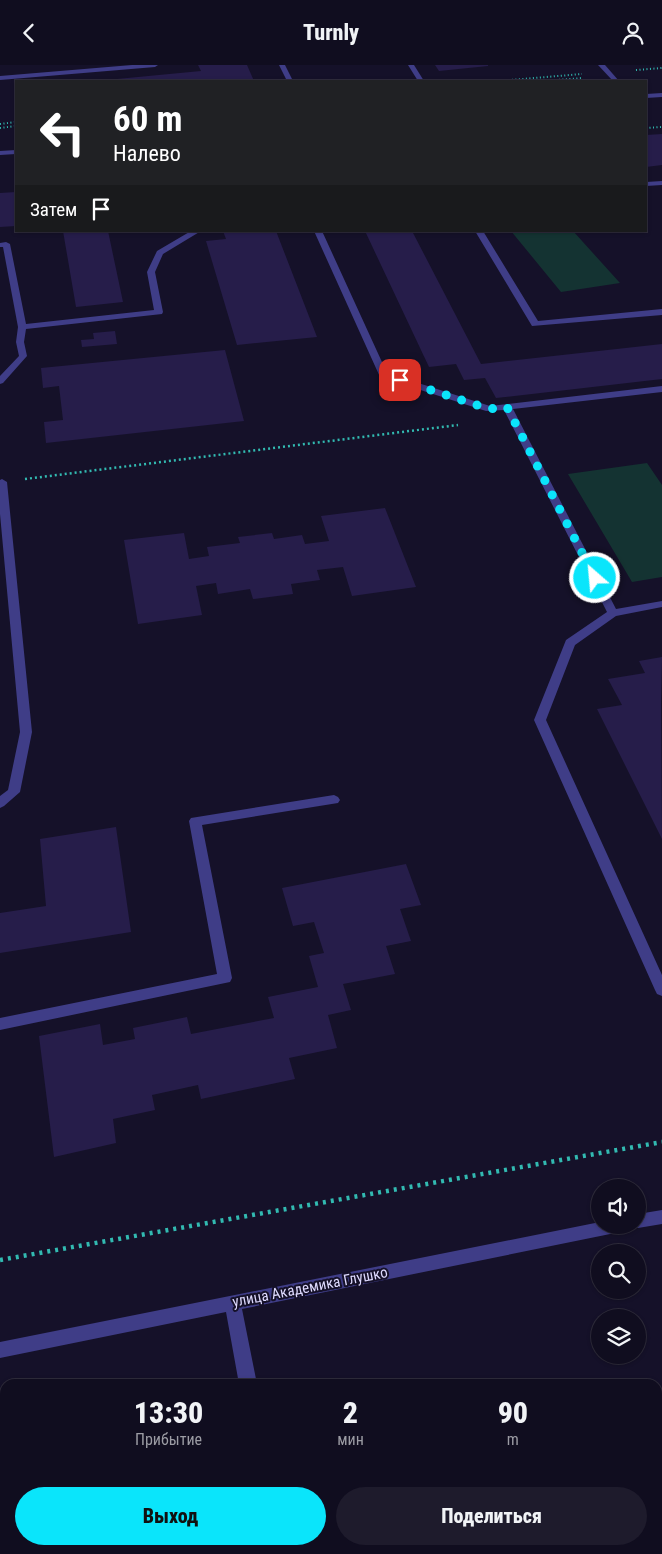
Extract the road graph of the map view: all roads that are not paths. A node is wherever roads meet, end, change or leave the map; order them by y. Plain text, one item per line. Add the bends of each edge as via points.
1 (155, 65) edge
2 (282, 65) edge
3 (411, 65) edge
4 (601, 65) edge
5 (0, 78) edge
6 (16, 80) edge
7 (290, 80) edge
8 (420, 80) edge
9 (615, 80) edge
10 (662, 95) edge
11 (647, 96) edge
12 (15, 152) edge
13 (0, 153) edge
14 (662, 183) edge
15 (647, 184) edge
16 (195, 232) edge
17 (318, 232) edge
18 (480, 232) edge
19 (0, 245) edge
20 (662, 312) edge
21 (22, 327) junction
22 (0, 381) edge
23 (662, 389) edge
24 (507, 407) junction
25 (1, 478) edge
26 (662, 604) edge
27 (613, 613) junction
28 (334, 800) dead end
29 (0, 803) edge
30 (662, 990) edge
31 (0, 1024) edge
32 (662, 1217) edge
33 (646, 1220) edge
34 (591, 1231) edge
35 (233, 1303) junction
36 (0, 1350) edge
37 (247, 1379) edge

1 - 6 street
2 - 7 street
3 - 8 street
4 - 9 street
5 - 6 street
10 - 11 street
12 - 13 street
14 - 15 street
16 - 21 street via 160,253 151,272 158,312
17 - 24 street via 383,375 489,409
18 - 20 street via 535,324
19 - 21 street via 6,244
21 - 22 street via 20,342 23,356
23 - 24 street
24 - 27 street
25 - 29 street via 26,732 14,792
26 - 27 street
27 - 30 street via 570,643 540,720
28 - 31 street via 195,821 225,978
32 - 33 street
34 - 35 street, улица Академика Глушко
35 - 36 street, улица Академика Глушко
35 - 37 street

